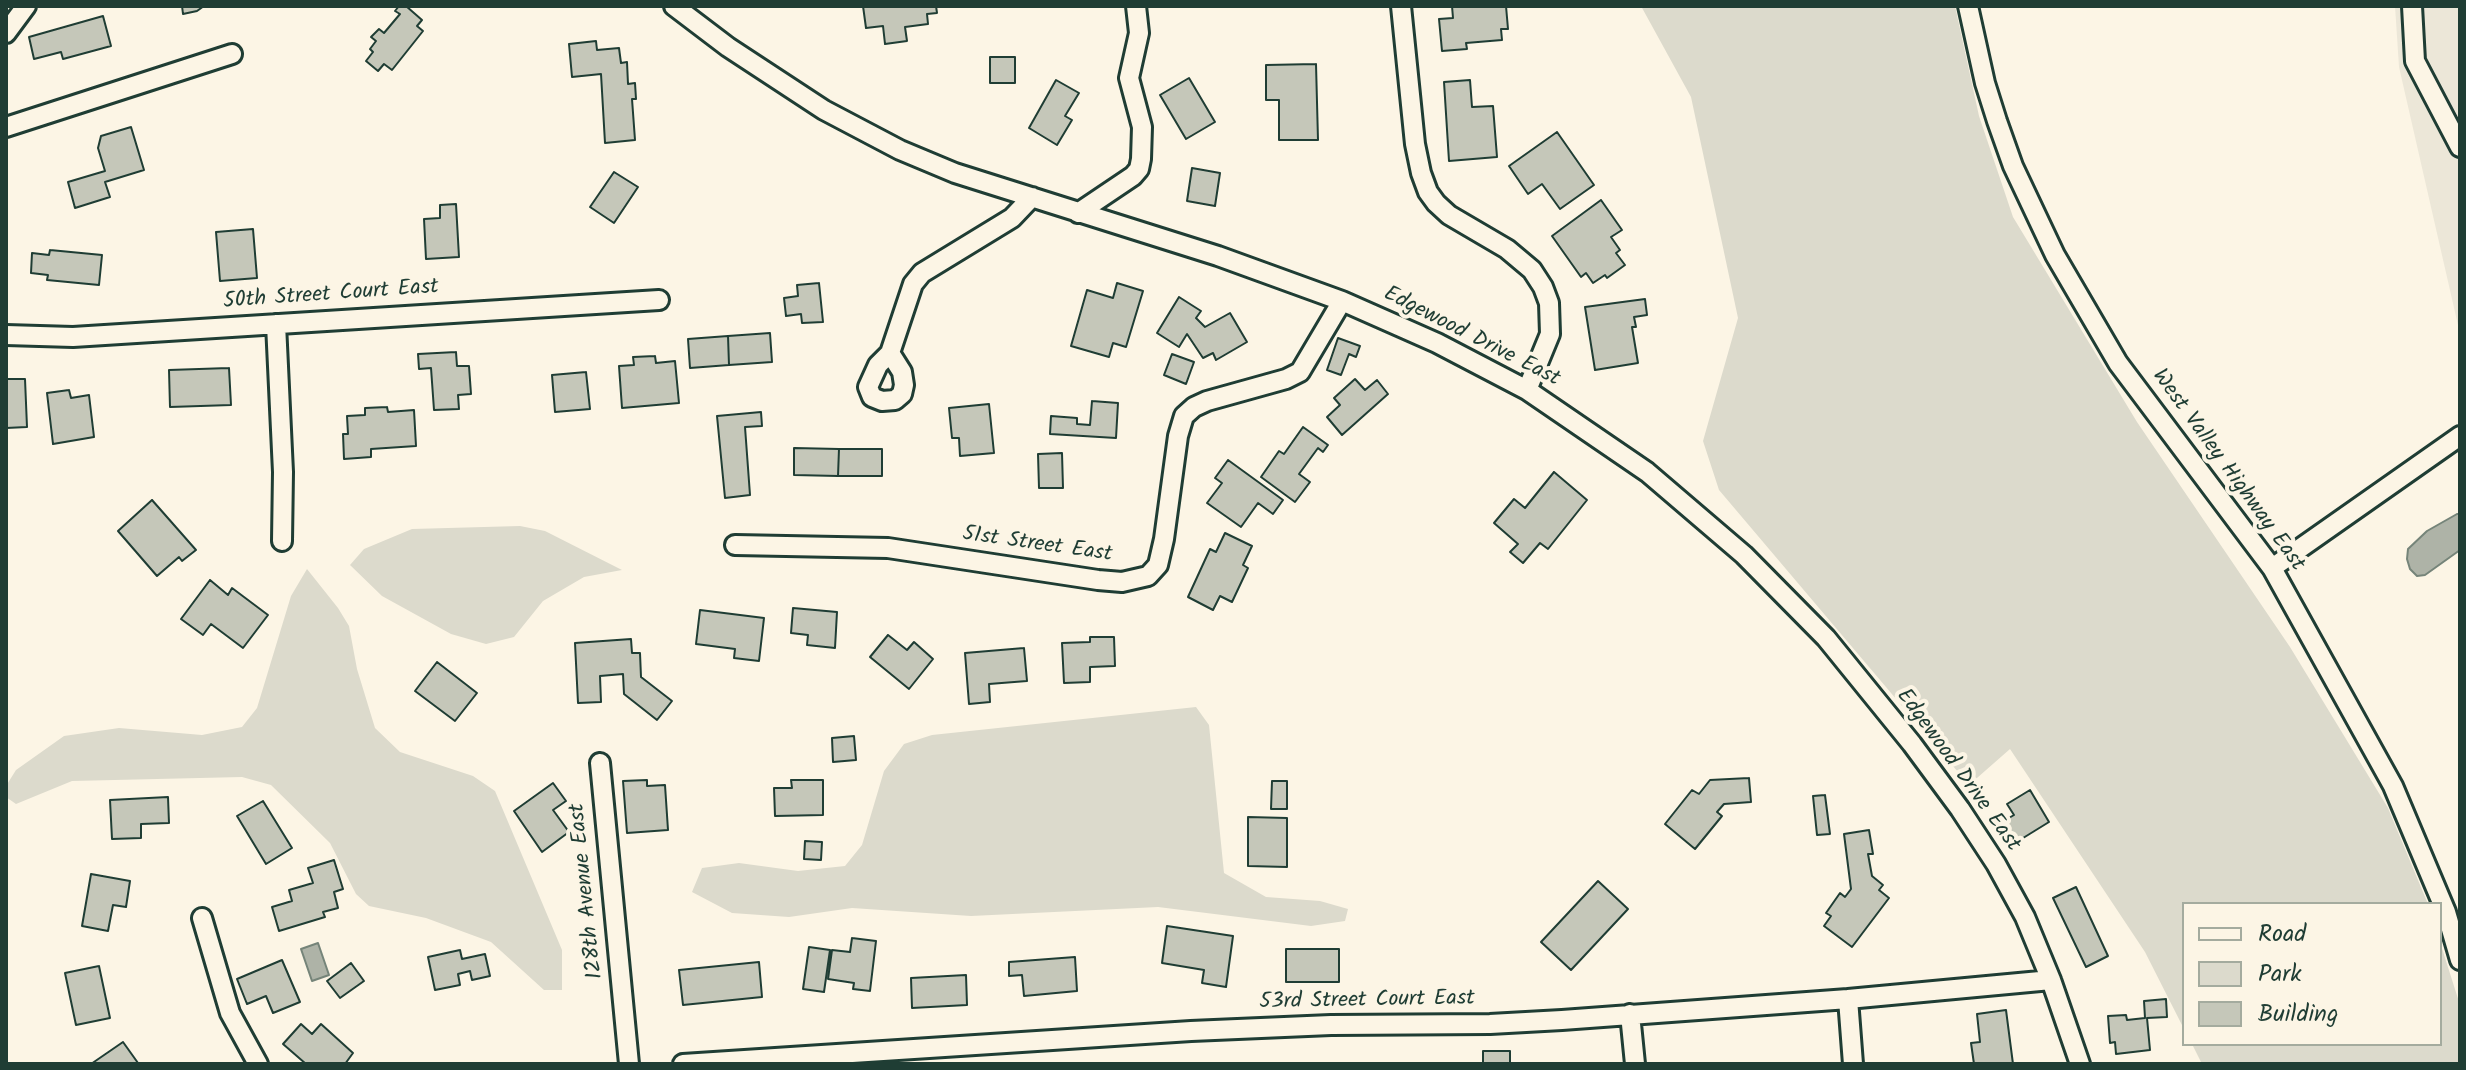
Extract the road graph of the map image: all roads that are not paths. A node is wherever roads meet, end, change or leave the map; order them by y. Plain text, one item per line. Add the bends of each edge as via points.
1 (26, 6) edge
2 (674, 6) edge
3 (1136, 6) edge
4 (1401, 6) edge
5 (1968, 6) edge
6 (2412, 6) edge
7 (6, 33) edge
8 (232, 54) dead end
9 (6, 127) edge
10 (2460, 147) edge
11 (1032, 197) junction
12 (1078, 213) junction
13 (659, 300) dead end
14 (1342, 301) junction
15 (276, 324) junction
16 (6, 335) edge
17 (890, 353) dead end
18 (1527, 390) junction
19 (2460, 436) edge
20 (282, 541) dead end
21 (735, 545) dead end
22 (2272, 568) junction
23 (600, 763) dead end
24 (2442, 902) edge
25 (2442, 902) edge
26 (202, 918) dead end
27 (2460, 960) edge
28 (2051, 980) junction
29 (1848, 999) junction
30 (1630, 1014) junction
31 (258, 1064) edge
32 (629, 1064) edge
33 (683, 1064) edge
34 (1635, 1064) edge
35 (1853, 1064) edge
36 (2080, 1064) edge

1 - 7 street
2 - 11 street, Edgewood Drive East via 728,47 872,137 955,173
3 - 12 street via 1139,33 1129,78 1142,127 1139,169
4 - 18 street via 1415,144 1428,192 1449,215 1532,270 1549,303 1550,334
5 - 22 street, West Valley Highway East via 1997,121 2055,255 2118,363
6 - 10 street via 2415,61
8 - 9 street
11 - 12 street, Edgewood Drive East
11 - 17 street via 1012,218 922,273 907,296
12 - 14 street, Edgewood Drive East
13 - 15 street, 50th Street Court East
14 - 18 street, Edgewood Drive East
14 - 21 street, 51st Street East via 1300,372 1207,401 1184,416 1164,539 1158,565 1148,576 1098,580 888,548
15 - 16 street, 50th Street Court East via 73,337
15 - 20 street
18 - 28 street, Edgewood Drive East via 1647,472 1744,555 1826,638 1960,809 2025,917
19 - 22 street
22 - 24 street, West Valley Highway East via 2393,786
23 - 32 street, 128th Avenue East
25 - 27 street, West Valley Highway East
26 - 31 street via 230,1013
28 - 29 street, 53rd Street Court East
28 - 36 street, Edgewood Drive East
29 - 30 street, 53rd Street Court East
29 - 35 street
30 - 33 street, 53rd Street Court East via 1490,1024 1191,1031
30 - 34 street

